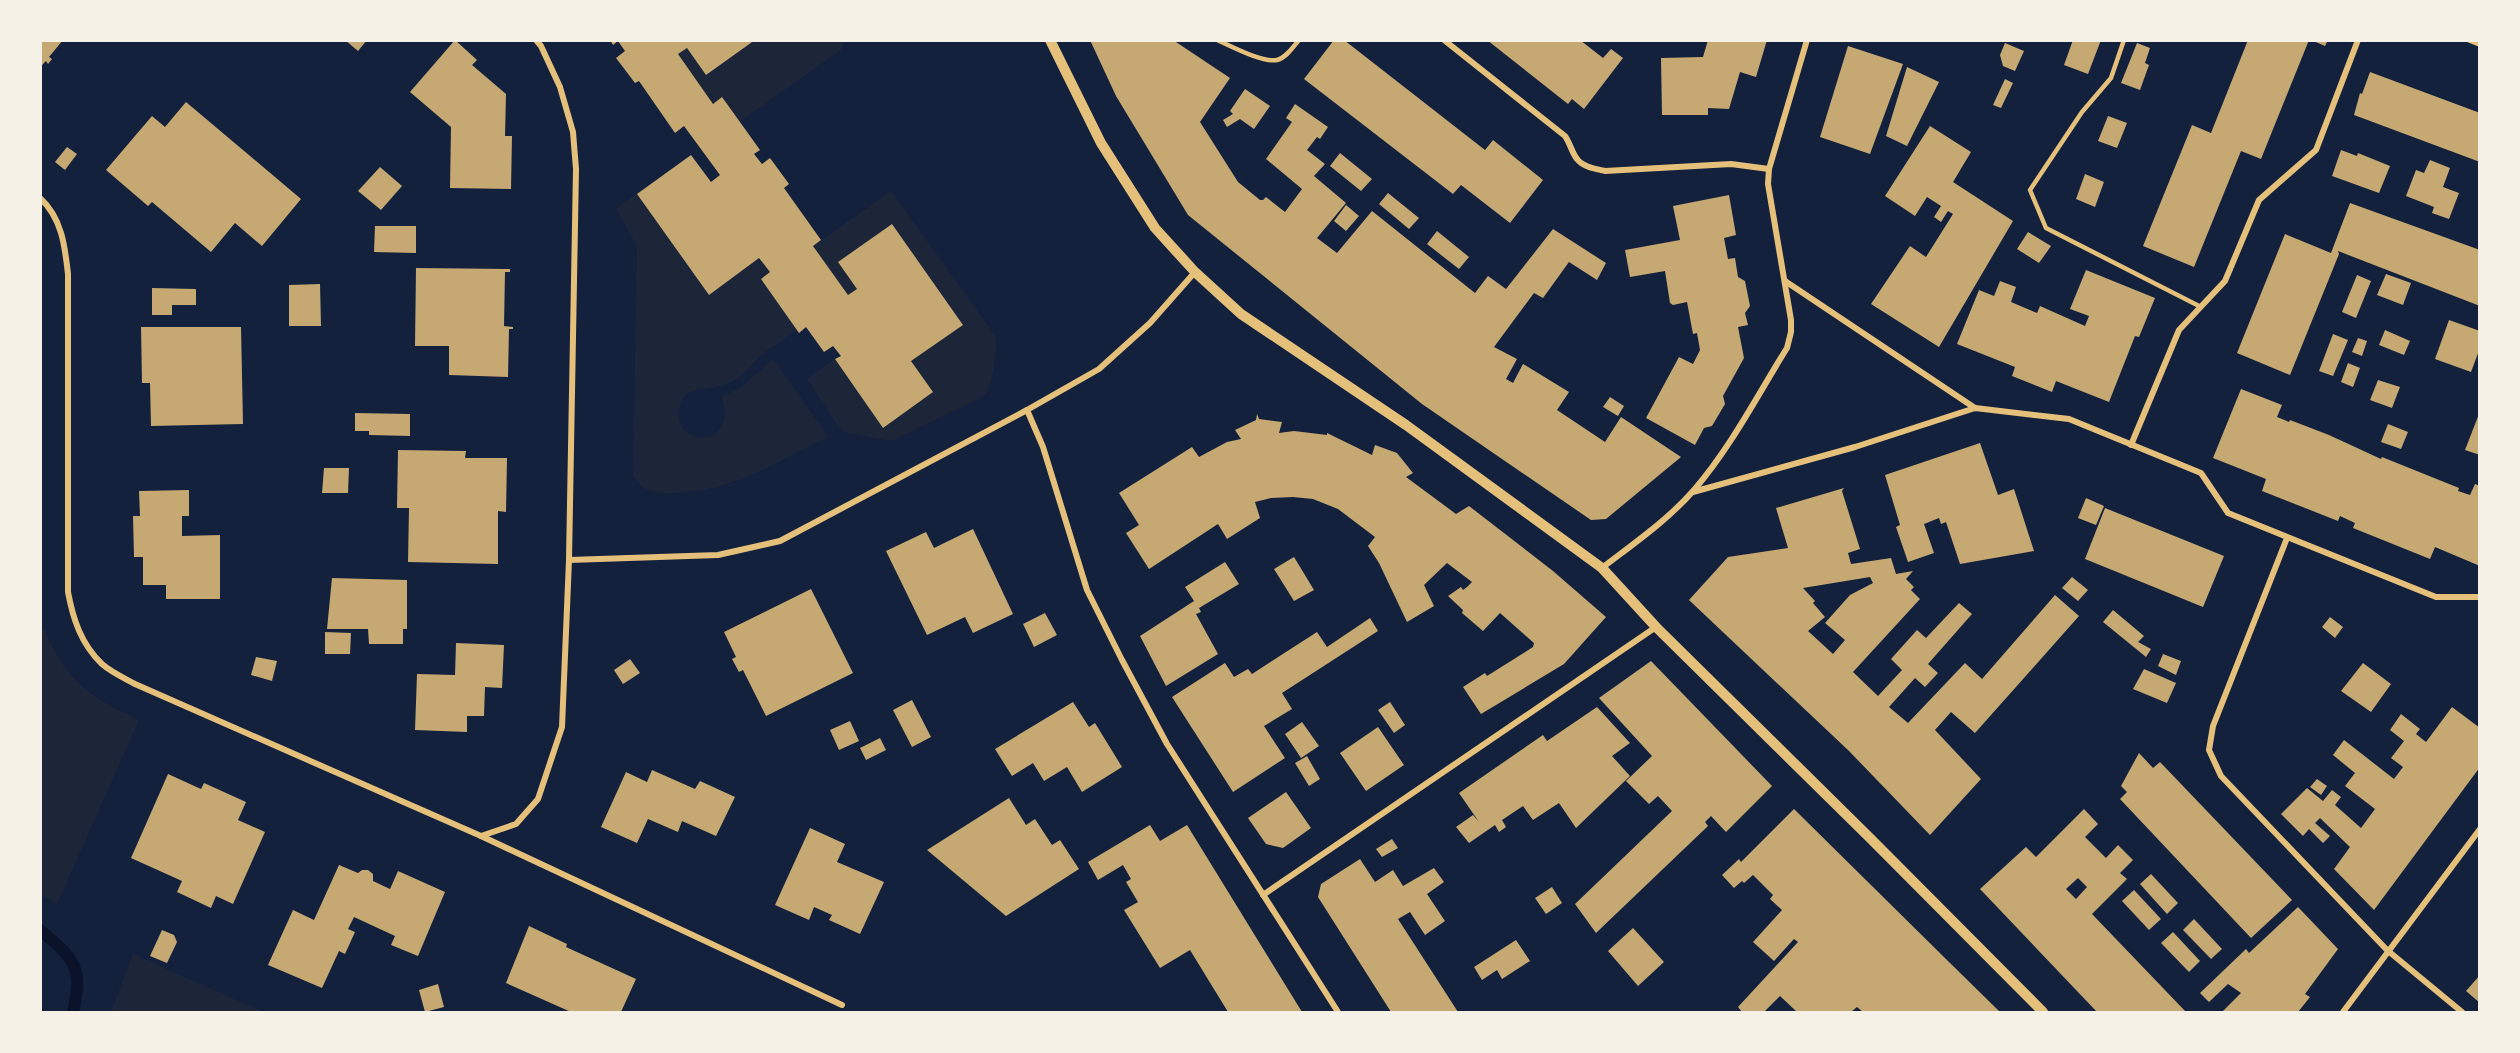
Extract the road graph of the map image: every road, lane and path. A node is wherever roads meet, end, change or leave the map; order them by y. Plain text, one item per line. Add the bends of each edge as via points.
1 (536, 40) edge
2 (1050, 40) edge
3 (1217, 40) edge
4 (1299, 40) edge
5 (1444, 40) edge
6 (1808, 40) edge
7 (2124, 40) edge
8 (2358, 40) edge
9 (2470, 40) edge
10 (2480, 44) edge
11 (1769, 169) junction
12 (40, 198) edge
13 (1195, 272) junction
14 (1785, 281) junction
15 (2201, 307) junction
16 (1976, 408) junction
17 (1027, 410) junction
18 (2131, 444) junction
19 (1692, 492) junction
20 (2287, 538) junction
21 (569, 560) junction
22 (1602, 568) junction
23 (2480, 597) edge
24 (1656, 627) junction
25 (2480, 829) edge
26 (481, 836) junction
27 (1263, 895) junction
28 (2387, 950) junction
29 (842, 1005) dead end
30 (1338, 1012) edge
31 (2043, 1012) edge
32 (2343, 1012) edge
33 (2462, 1012) edge

1 - 21 street via 560,87 573,132 576,169
2 - 13 street via 1107,153 1155,228
3 - 4 lane via 1266,60 1277,60
5 - 11 street via 1565,136 1576,159 1589,167 1605,171 1731,164
6 - 11 street
7 - 15 lane via 2111,78 2082,112 2030,190 2046,228
8 - 15 street via 2316,150 2259,200 2225,281
9 - 10 street
11 - 14 street via 1770,204
12 - 26 street via 59,224 65,249 68,592 73,617 85,643 103,665 135,684
13 - 17 street via 1150,323 1099,369
13 - 22 street via 1241,314 1406,425
14 - 16 street
14 - 19 street via 1791,332 1786,348 1722,454
15 - 18 street via 2179,330
16 - 18 street via 2070,419
16 - 19 street via 1855,447
17 - 21 street via 780,541 718,555
17 - 27 street via 1043,447 1087,590 1167,744
18 - 20 street via 2202,473 2228,513
19 - 22 street
20 - 23 street via 2436,597
20 - 28 street via 2212,726 2209,750 2221,776
21 - 26 street via 562,727 538,799 516,824
22 - 24 street
24 - 27 street
24 - 31 street
25 - 28 street
26 - 29 street
27 - 30 street
28 - 32 street
28 - 33 street

